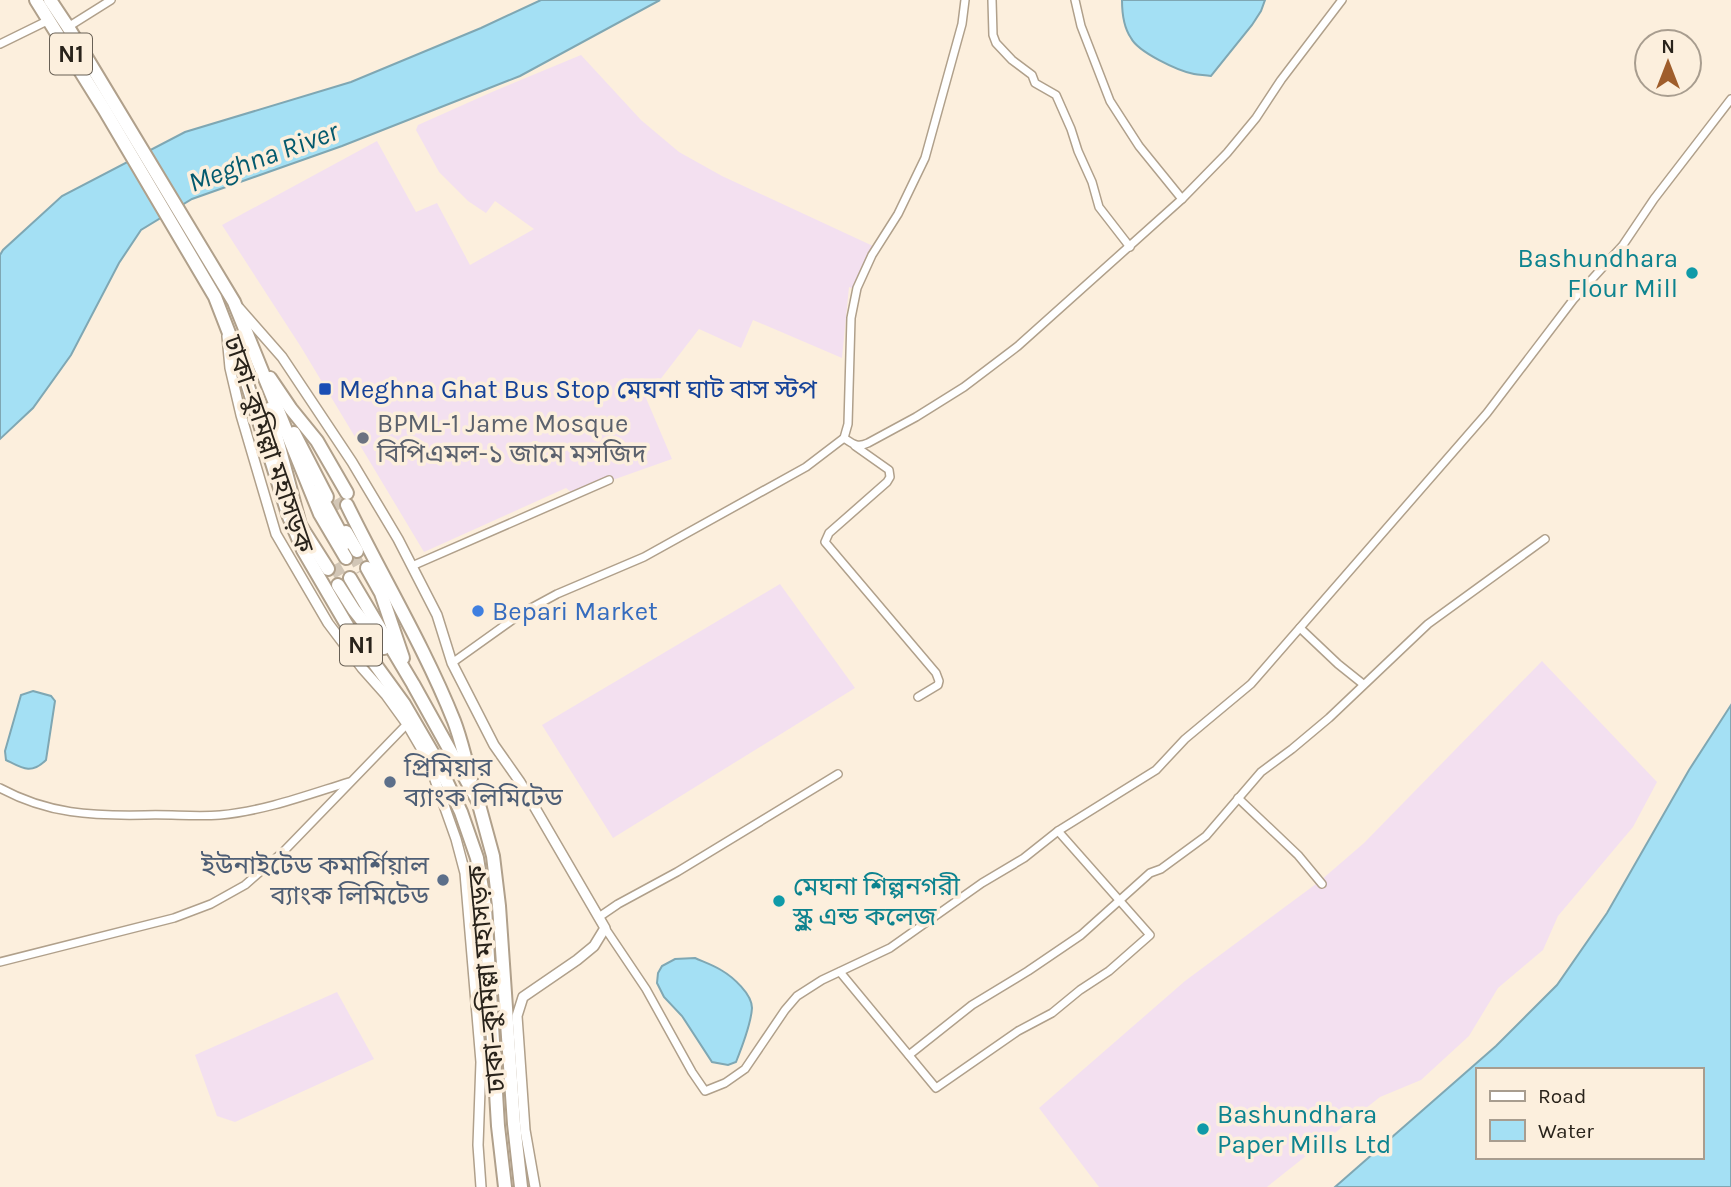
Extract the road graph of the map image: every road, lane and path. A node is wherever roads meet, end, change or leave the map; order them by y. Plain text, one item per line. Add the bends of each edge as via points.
1 (36, 0) edge
2 (50, 0) edge
3 (111, 0) edge
4 (965, 0) edge
5 (992, 0) edge
6 (1075, 0) edge
7 (1342, 0) edge
8 (50, 20) junction
9 (68, 27) junction
10 (0, 44) edge
11 (1731, 99) edge
12 (109, 107) junction
13 (1182, 199) junction
14 (1130, 247) junction
15 (234, 302) junction
16 (226, 324) junction
17 (255, 358) junction
18 (844, 438) junction
19 (855, 446) junction
20 (609, 480) dead end
21 (1545, 539) dead end
22 (346, 557) junction
23 (412, 566) junction
24 (1300, 628) junction
25 (452, 663) junction
26 (413, 684) junction
27 (1363, 684) junction
28 (918, 697) dead end
29 (407, 724) junction
30 (838, 774) dead end
31 (350, 782) junction
32 (0, 788) edge
33 (1238, 798) junction
34 (478, 801) junction
35 (1058, 831) junction
36 (1322, 884) dead end
37 (1120, 901) junction
38 (599, 917) junction
39 (605, 928) junction
40 (0, 962) edge
41 (840, 972) junction
42 (909, 1055) junction
43 (481, 1187) edge
44 (505, 1187) edge
45 (521, 1187) edge
46 (535, 1187) edge

1 - 8 highway, ঢাকা–কুমিল্লা মহাসড়ক / N1
2 - 9 highway, ঢাকা–কুমিল্লা মহাসড়ক / N1
3 - 9 street
4 - 18 street via 926,158 872,255 853,302
5 - 14 street via 996,43 1035,83 1056,95 1100,207
6 - 13 street via 1110,101
7 - 13 street via 1256,118
8 - 10 street
8 - 12 highway, ঢাকা–কুমিল্লা মহাসড়ক / N1
9 - 12 highway, ঢাকা–কুমিল্লা মহাসড়ক / N1
11 - 24 street via 1623,245 1573,300 1488,413
12 - 15 highway, ঢাকা–কুমিল্লা মহাসড়ক / N1
12 - 16 highway, ঢাকা–কুমিল্লা মহাসড়ক / N1
13 - 14 street
14 - 19 street via 964,387 868,443
15 - 17 highway, ঢাকা–কুমিল্লা মহাসড়ক / N1
15 - 23 street via 282,357 352,462
16 - 29 street via 241,415 276,534 328,623
16 - 44 highway, ঢাকা–কুমিল্লা মহাসড়ক / N1 via 303,550 348,627 404,704 436,758 477,858 485,907
17 - 22 highway, ঢাকা–কুমিল্লা মহাসড়ক / N1 via 332,507
17 - 22 highway, ঢাকা–কুমিল্লা মহাসড়ক / N1 via 313,517
17 - 22 highway, ঢাকা–কুমিল্লা মহাসড়ক / N1 via 344,500
18 - 19 street
18 - 25 street via 806,467 644,557 522,612
19 - 28 street via 889,470 890,477 829,533 825,542 936,673 938,685
20 - 23 street
21 - 27 street via 1428,624
22 - 34 highway, ঢাকা–কুমিল্লা মহাসড়ক / N1 via 405,615 455,723
23 - 25 street via 437,615
24 - 27 street
24 - 35 street via 1251,684 1185,739 1156,770
25 - 38 street via 494,745
26 - 26 highway, ঢাকা–কুমিল্লা মহাসড়ক / N1 via 381,593 353,577
26 - 34 highway, ঢাকা–কুমিল্লা মহাসড়ক / N1
27 - 33 street via 1261,772
29 - 31 street
29 - 43 street via 438,785 465,873 481,1062
30 - 38 street
31 - 32 street via 260,808 192,816 60,810
31 - 40 street via 245,885 211,904 174,918
33 - 36 street
33 - 37 street via 1206,836 1150,873
34 - 45 highway, ঢাকা–কুমিল্লা মহাসড়ক / N1 via 499,906
35 - 37 street
35 - 41 street via 890,948
37 - 42 street via 1081,935 972,1005
37 - 42 street via 1150,935 1052,1013 936,1088
38 - 39 street
39 - 41 street via 705,1091 745,1069 797,996
39 - 46 street via 594,946 523,997 519,1006 525,1130
41 - 42 street

